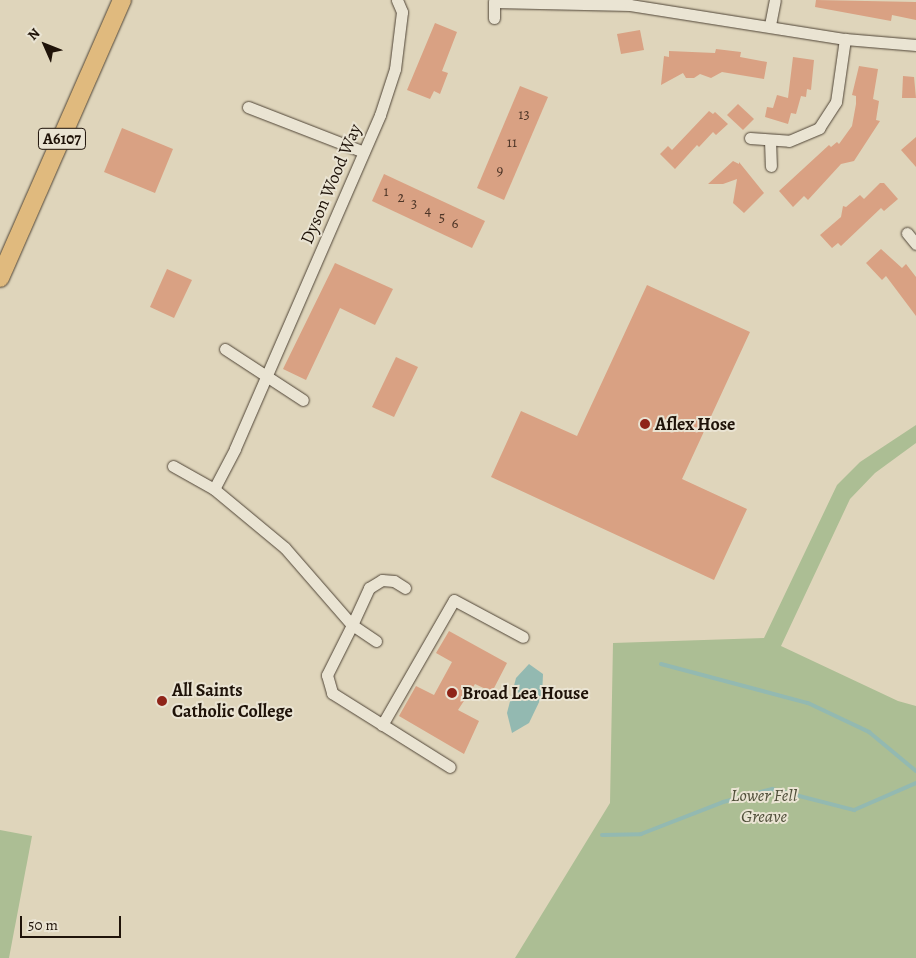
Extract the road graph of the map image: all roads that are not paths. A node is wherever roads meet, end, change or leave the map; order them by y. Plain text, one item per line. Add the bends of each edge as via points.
1 (122, 0) edge
2 (398, 0) edge
3 (775, 0) edge
4 (658, 4) edge
5 (494, 18) dead end
6 (770, 25) junction
7 (845, 39) junction
8 (916, 45) edge
9 (248, 106) dead end
10 (750, 138) dead end
11 (770, 140) junction
12 (364, 152) junction
13 (772, 166) dead end
14 (907, 232) dead end
15 (916, 244) edge
16 (0, 278) edge
17 (225, 349) dead end
18 (267, 376) junction
19 (303, 400) dead end
20 (172, 466) dead end
21 (214, 489) junction
22 (406, 588) dead end
23 (352, 624) junction
24 (523, 637) dead end
25 (376, 641) dead end
26 (382, 725) junction
27 (450, 766) dead end

1 - 16 main road, A6107
2 - 12 street, Dyson Wood Way via 402,12 395,69
3 - 6 street
4 - 5 street via 494,2
4 - 6 street
6 - 7 street
7 - 8 street
7 - 11 street via 842,76 830,116 807,136 789,141
9 - 12 street
10 - 11 street
11 - 13 street
12 - 18 street, Dyson Wood Way
14 - 15 street
17 - 18 street
18 - 19 street
18 - 21 street, Dyson Wood Way
20 - 21 street
21 - 23 street via 285,548
22 - 23 street via 394,581 382,580 369,588
23 - 25 street
23 - 26 street via 327,675 332,693
24 - 26 street via 454,600
26 - 27 street

